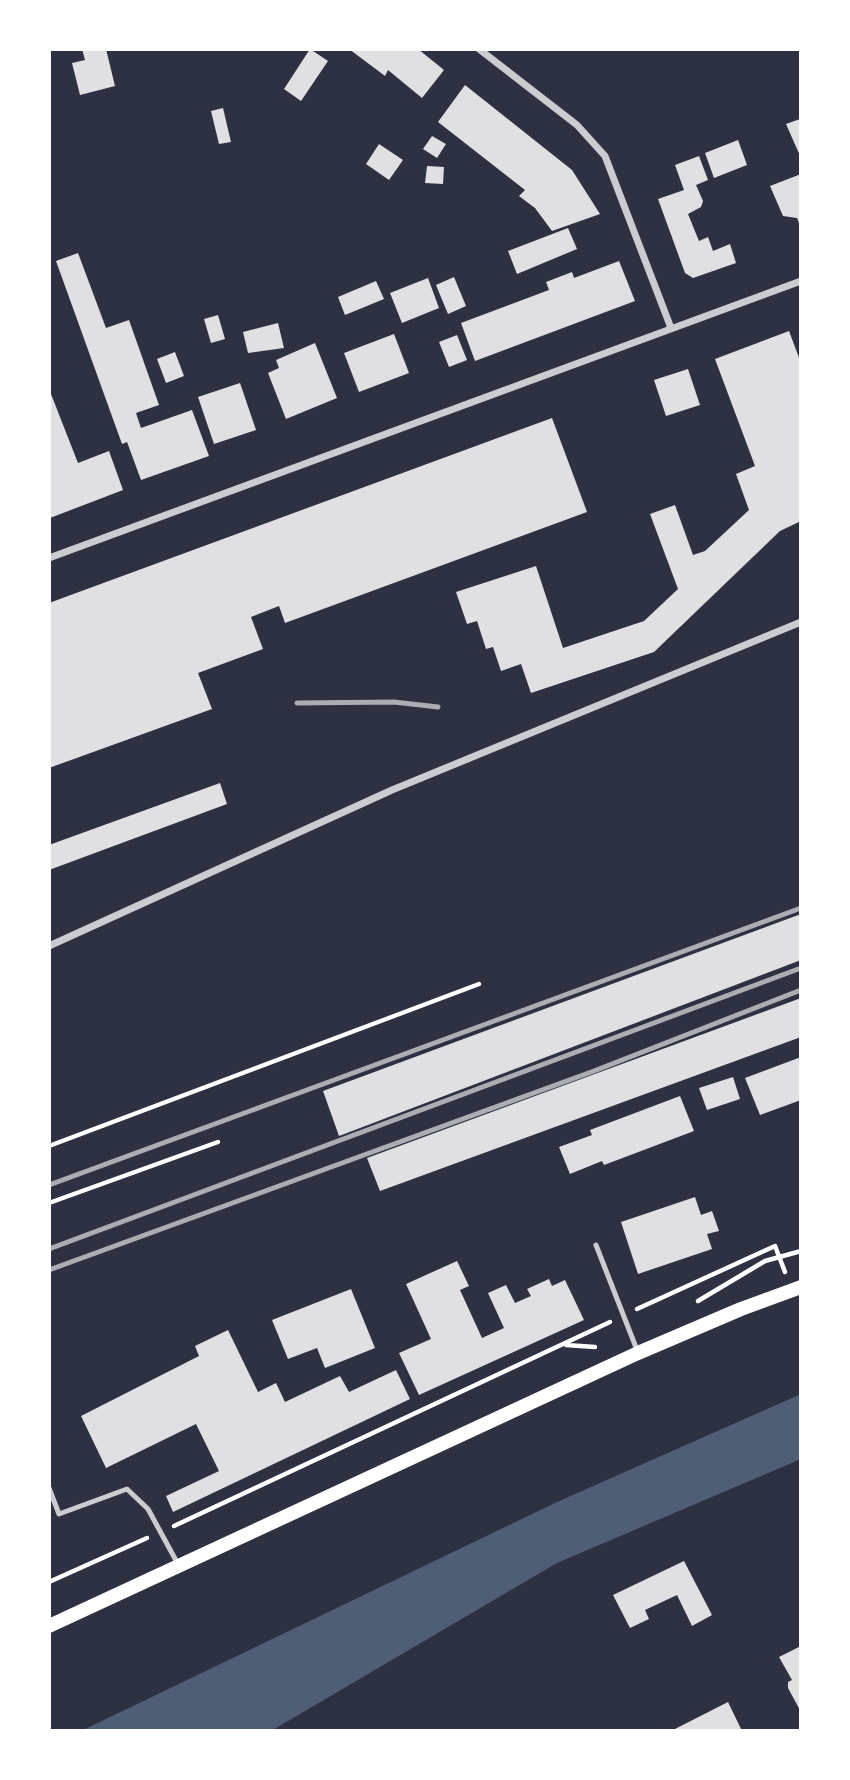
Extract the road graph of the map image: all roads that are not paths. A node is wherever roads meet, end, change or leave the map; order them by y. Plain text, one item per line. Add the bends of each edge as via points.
1 (478, 49) edge
2 (801, 281) edge
3 (671, 328) junction
4 (49, 558) edge
5 (801, 622) edge
6 (49, 946) edge
7 (596, 1245) dead end
8 (801, 1287) edge
9 (638, 1353) junction
10 (49, 1488) edge
11 (179, 1566) junction
12 (49, 1626) edge

1 - 3 street via 577,125 601,150
2 - 3 street
3 - 4 street
5 - 6 street via 392,790
7 - 9 lane
8 - 9 main road
9 - 11 main road
10 - 11 lane via 58,1514 127,1489 148,1509
11 - 12 main road

